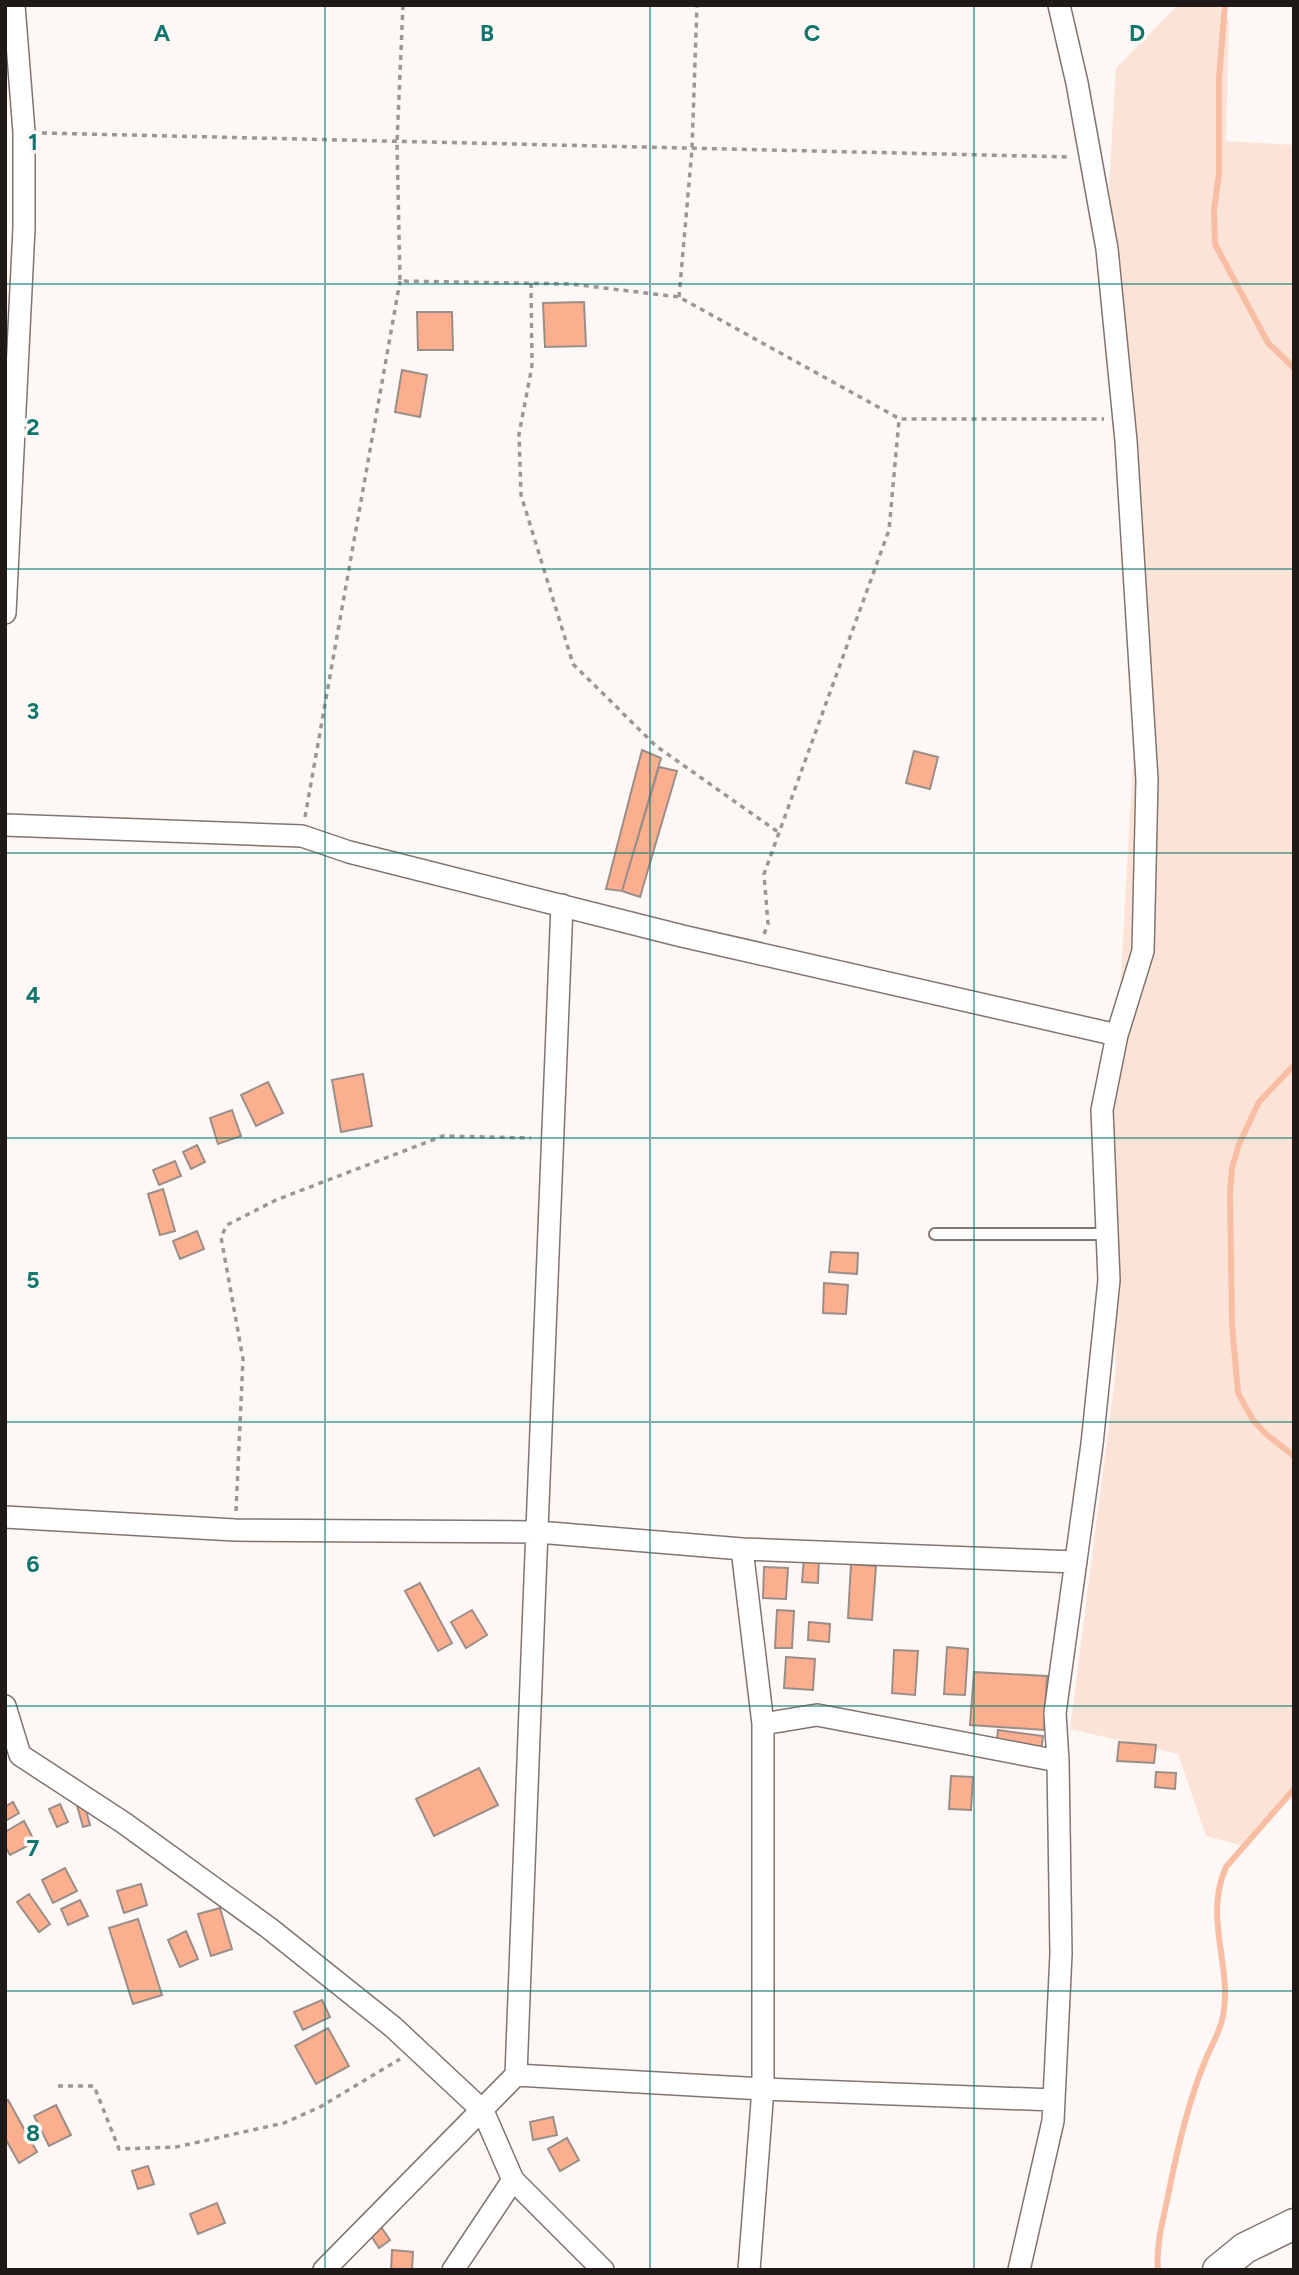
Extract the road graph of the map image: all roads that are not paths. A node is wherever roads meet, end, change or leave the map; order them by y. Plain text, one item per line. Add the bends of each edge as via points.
1 (14, 5) edge
2 (1059, 5) edge
3 (5, 613) edge
4 (5, 825) edge
5 (562, 905) junction
6 (1118, 1035) junction
7 (935, 1234) dead end
8 (1107, 1234) junction
9 (5, 1517) edge
10 (538, 1532) junction
11 (742, 1549) junction
12 (1076, 1562) junction
13 (5, 1706) edge
14 (763, 1724) junction
15 (1058, 1761) junction
16 (516, 2075) junction
17 (763, 2089) junction
18 (1054, 2100) junction
19 (483, 2111) junction
20 (513, 2180) junction
21 (1294, 2224) edge
22 (324, 2270) edge
23 (453, 2270) edge
24 (603, 2270) edge
25 (749, 2270) edge
26 (1019, 2270) edge
27 (1218, 2270) edge

1 - 3 street via 24,132 24,228
2 - 6 street via 1107,249 1126,441 1147,780 1143,951
4 - 5 street via 302,836 348,852
5 - 6 street
5 - 10 street
6 - 8 street via 1102,1111
7 - 8 lane
8 - 12 street via 1109,1280
9 - 10 street via 235,1530
10 - 11 street
10 - 16 street
11 - 12 street
11 - 14 street
12 - 15 street via 1055,1713
13 - 19 street via 20,1755 269,1928 393,2027
14 - 15 street via 817,1715
14 - 17 street
15 - 18 street via 1061,1954
16 - 17 street
16 - 19 street
17 - 18 street
17 - 25 street
18 - 26 street
19 - 20 street
19 - 22 street
20 - 23 street
20 - 24 street
21 - 27 main road via 1245,2248

